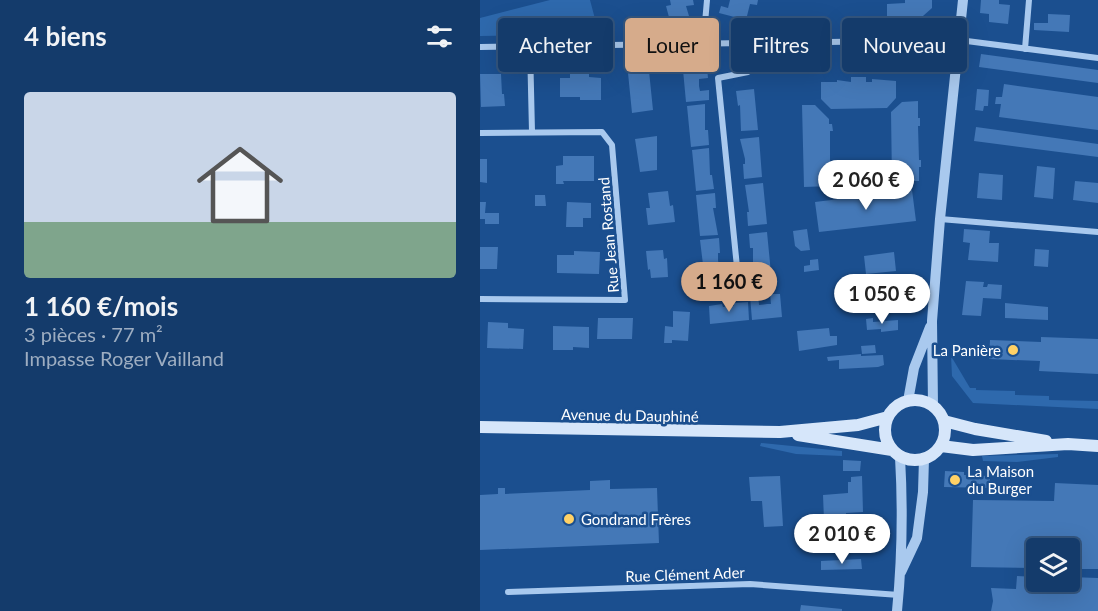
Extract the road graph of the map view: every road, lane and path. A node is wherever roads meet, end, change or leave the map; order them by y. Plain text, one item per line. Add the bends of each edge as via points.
1 (707, 0) edge
2 (963, 0) edge
3 (1029, 0) edge
4 (705, 18) edge
5 (961, 18) edge
6 (967, 41) edge
7 (731, 43) edge
8 (613, 45) edge
9 (480, 47) edge
10 (498, 47) edge
11 (1025, 49) junction
12 (1098, 58) edge
13 (531, 72) edge
14 (748, 72) edge
15 (956, 72) edge
16 (532, 132) junction
17 (480, 133) edge
18 (940, 219) junction
19 (1098, 232) edge
20 (739, 287) dead end
21 (480, 299) edge
22 (932, 321) junction
23 (908, 401) junction
24 (933, 406) junction
25 (888, 417) junction
26 (944, 421) junction
27 (480, 427) edge
28 (780, 432) junction
29 (1068, 444) junction
30 (941, 446) junction
31 (1098, 446) edge
32 (896, 453) junction
33 (924, 459) junction
34 (901, 572) junction
35 (508, 592) dead end
36 (899, 595) junction
37 (897, 611) edge

1 - 4 street
2 - 5 street
3 - 11 street
6 - 11 street
7 - 8 street
9 - 10 street
11 - 12 street
13 - 16 street
14 - 20 street via 718,78
15 - 18 street
16 - 17 street, Rue Jean Rostand
16 - 21 street, Rue Jean Rostand via 602,132 612,145 625,300
18 - 19 street
18 - 22 street
22 - 23 street via 914,368
22 - 24 street
23 - 24 main road
23 - 25 main road
24 - 26 main road
25 - 28 main road, Avenue du Dauphiné via 858,425
25 - 32 main road via 885,434
26 - 29 main road
26 - 30 main road via 945,438
27 - 28 main road, Avenue du Dauphiné
28 - 32 main road, Avenue du Dauphiné
29 - 30 main road via 973,450
29 - 31 main road
30 - 33 main road
32 - 33 main road via 916,461
32 - 34 street via 902,492
33 - 34 street via 917,538
34 - 36 street
35 - 36 street, Rue Clément Ader via 750,584
36 - 37 street

